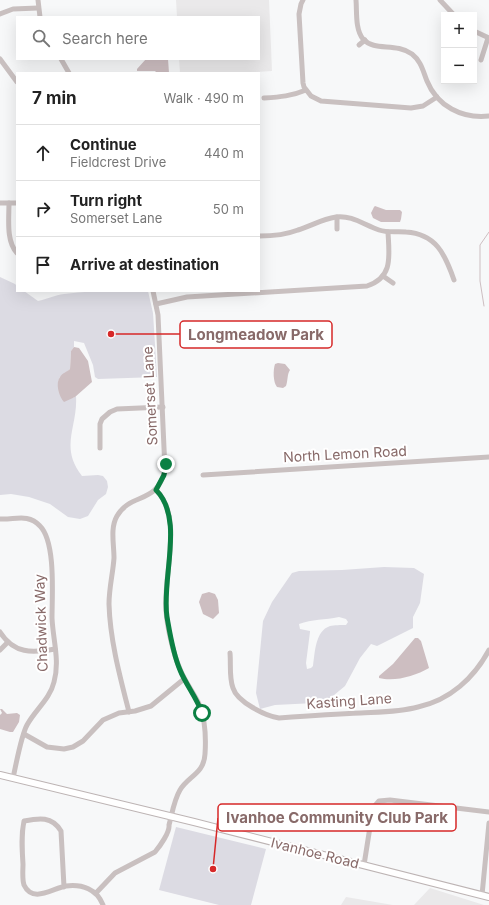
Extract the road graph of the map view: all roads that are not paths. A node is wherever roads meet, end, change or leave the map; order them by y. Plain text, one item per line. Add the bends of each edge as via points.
1 (38, 0) edge
2 (303, 0) edge
3 (356, 0) edge
4 (440, 0) edge
5 (38, 8) junction
6 (451, 12) edge
7 (0, 14) edge
8 (40, 16) edge
9 (477, 32) edge
10 (488, 38) edge
11 (365, 40) junction
12 (359, 45) dead end
13 (0, 59) edge
14 (62, 60) edge
15 (481, 60) dead end
16 (68, 72) edge
17 (16, 81) edge
18 (306, 90) junction
19 (264, 98) dead end
20 (437, 98) junction
21 (489, 116) edge
22 (0, 203) edge
23 (9, 203) junction
24 (16, 203) edge
25 (337, 217) junction
26 (338, 229) dead end
27 (388, 232) junction
28 (260, 236) edge
29 (16, 252) edge
30 (383, 276) junction
31 (454, 280) dead end
32 (393, 283) dead end
33 (260, 291) edge
34 (154, 292) edge
35 (238, 292) edge
36 (216, 293) edge
37 (156, 304) junction
38 (163, 407) junction
39 (100, 448) dead end
40 (489, 457) edge
41 (203, 475) dead end
42 (156, 490) junction
43 (0, 520) edge
44 (0, 632) edge
45 (8, 642) junction
46 (55, 649) junction
47 (0, 650) edge
48 (489, 650) edge
49 (230, 653) dead end
50 (184, 679) junction
51 (129, 712) junction
52 (24, 734) junction
53 (0, 775) edge
54 (13, 778) junction
55 (489, 812) edge
56 (171, 817) junction
57 (489, 823) edge
58 (364, 865) junction
59 (64, 886) junction
60 (96, 893) junction
61 (482, 895) junction
62 (489, 897) edge
63 (103, 905) edge

1 - 5 street
2 - 18 street via 299,14 302,76
3 - 11 street via 358,28
4 - 6 street
5 - 7 street via 13,9
5 - 8 street
9 - 10 street
10 - 15 street
11 - 12 street
11 - 20 street via 378,46 401,48 414,56
13 - 17 street
14 - 16 street
18 - 19 street via 286,97
18 - 20 street via 321,101 411,108 423,106
20 - 21 street via 465,115
22 - 23 street
23 - 24 street
23 - 29 street via 10,239
25 - 26 street
25 - 27 street via 351,218
25 - 28 street via 323,219 291,232
27 - 30 street via 389,260
27 - 31 street via 414,233 429,238 444,255
30 - 32 street
30 - 33 street via 367,286
34 - 37 street, Somerset Lane
35 - 36 street
36 - 37 street
37 - 38 street, Somerset Lane
38 - 39 street via 117,409 110,412 100,424
38 - 42 street, Somerset Lane via 165,470
40 - 41 street, North Lemon Road
42 - 50 street via 164,498 168,511 170,549 166,610
42 - 51 street via 122,509 116,517 113,530 110,623
43 - 46 street, Chadwick Way via 22,517 31,519 46,535 52,578
44 - 45 street
45 - 46 street via 25,651
45 - 47 street
46 - 52 street, Chadwick Way via 56,672 53,687
48 - 49 street, Kasting Lane via 472,676 460,687 424,706 403,710 279,718 262,713 238,697 233,688
50 - 51 street via 151,706
50 - 56 street via 202,713 205,754 202,767 179,791
51 - 52 street via 103,720 83,741 69,748 47,747
52 - 54 street, Chadwick Way
53 - 54 main road, Ivanhoe Road
54 - 56 main road, Ivanhoe Road
55 - 58 street via 390,800 379,801 373,808
56 - 58 main road, Ivanhoe Road
56 - 60 street via 168,834 155,852 115,873
57 - 61 street
58 - 61 main road, Ivanhoe Road
59 - 59 street via 61,831 50,820 24,821 21,838 24,885 37,895
59 - 60 street via 84,887
60 - 63 street
61 - 62 main road, Ivanhoe Road

